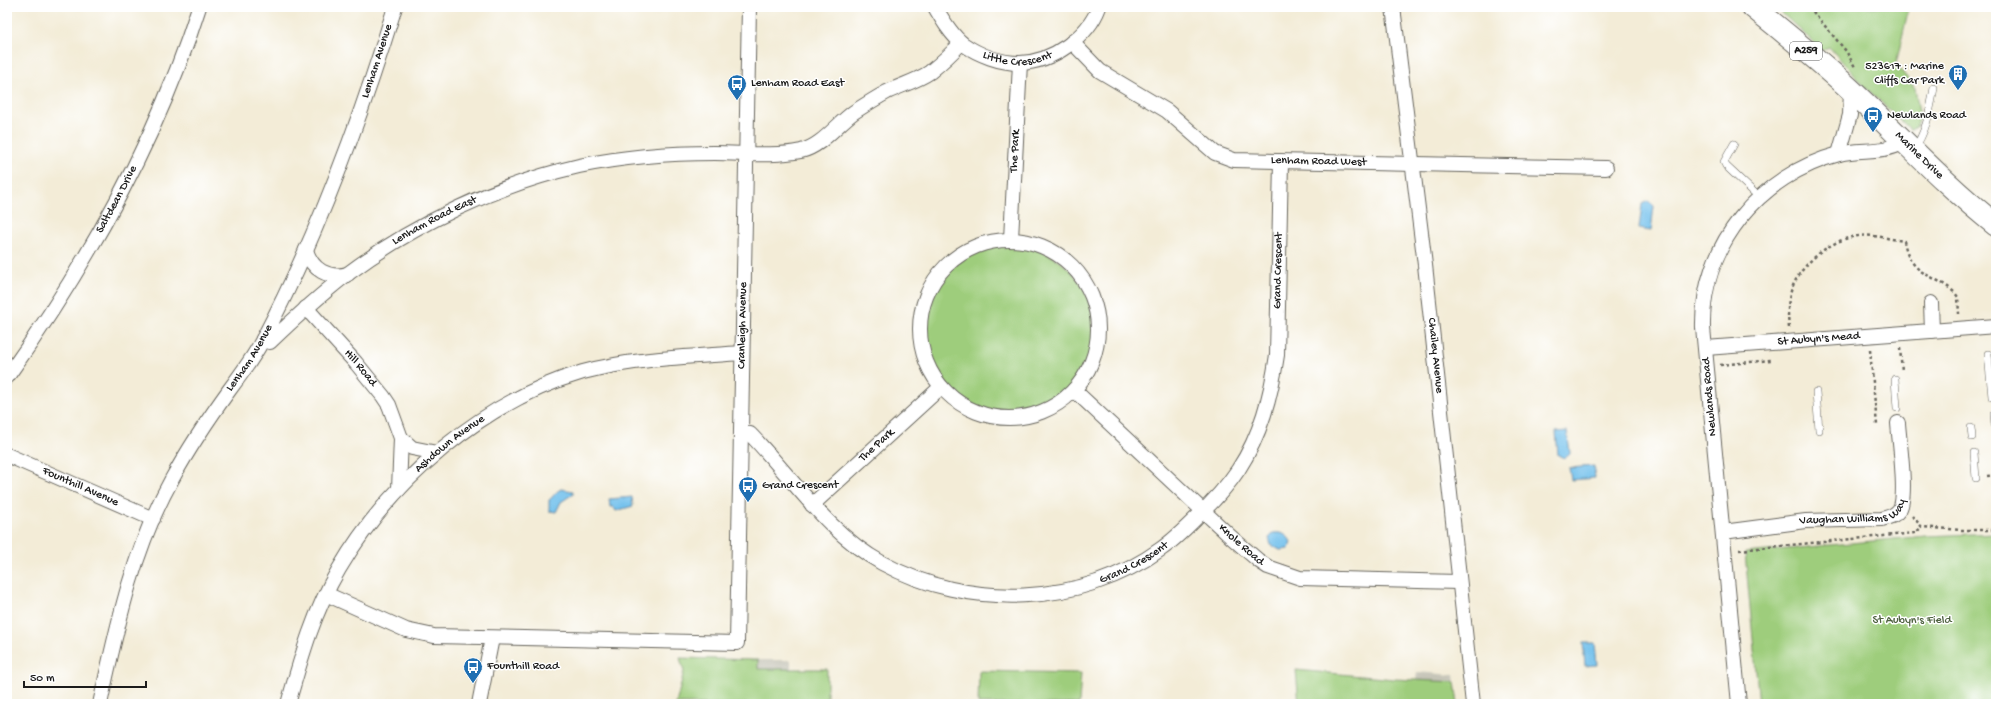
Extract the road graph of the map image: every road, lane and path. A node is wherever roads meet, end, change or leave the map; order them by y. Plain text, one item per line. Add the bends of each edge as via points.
1 (199, 7) edge
2 (395, 7) edge
3 (749, 7) edge
4 (935, 7) edge
5 (1098, 7) edge
6 (1393, 7) edge
7 (1754, 7) edge
8 (1809, 7) edge
9 (1072, 42) junction
10 (962, 43) junction
11 (1020, 63) junction
12 (1854, 80) junction
13 (1934, 88) dead end
14 (1734, 144) dead end
15 (1909, 147) junction
16 (746, 154) junction
17 (1839, 154) junction
18 (1281, 162) junction
19 (1412, 165) junction
20 (1606, 168) dead end
21 (1759, 197) junction
22 (1996, 225) edge
23 (1011, 239) junction
24 (306, 250) junction
25 (348, 274) junction
26 (1931, 303) dead end
27 (306, 308) junction
28 (1996, 326) edge
29 (1960, 329) junction
30 (1932, 331) junction
31 (263, 339) junction
32 (1790, 342) junction
33 (1706, 348) junction
34 (1870, 350) dead end
35 (742, 353) junction
36 (1988, 354) dead end
37 (7, 377) edge
38 (1895, 379) dead end
39 (941, 387) junction
40 (1074, 390) junction
41 (1816, 392) dead end
42 (1992, 397) dead end
43 (1897, 408) dead end
44 (1994, 414) dead end
45 (1898, 423) dead end
46 (1877, 425) dead end
47 (1995, 426) edge
48 (1971, 428) dead end
49 (1819, 430) dead end
50 (742, 433) junction
51 (1972, 437) dead end
52 (401, 438) junction
53 (437, 453) junction
54 (1974, 453) dead end
55 (7, 455) edge
56 (1976, 478) dead end
57 (399, 489) junction
58 (1904, 497) junction
59 (812, 505) junction
60 (1204, 511) junction
61 (153, 519) junction
62 (1922, 527) junction
63 (1996, 530) edge
64 (1723, 532) junction
65 (1725, 551) junction
66 (1458, 582) junction
67 (326, 594) junction
68 (492, 638) junction
69 (100, 704) edge
70 (288, 704) edge
71 (479, 704) edge
72 (1473, 704) edge
73 (1739, 704) edge

1 - 37 street, Saltdean Drive via 174,80 126,186 76,273
2 - 24 street, Lenham Avenue via 341,164
3 - 16 street, Cranleigh Avenue
4 - 10 street, Little Crescent
5 - 9 street, Little Crescent via 1084,31
6 - 19 street, Chailey Avenue
7 - 12 main road, Marine Drive / A259
8 - 12 path via 1846,51
9 - 11 street, Little Crescent via 1043,58
9 - 18 street, Lenham Road West via 1100,71 1167,111 1215,153 1234,160
10 - 11 street, Little Crescent via 991,58
10 - 16 street, Lenham Road East via 929,72 870,102 810,148 788,153
11 - 23 street, The Park
12 - 15 main road, Marine Drive / A259
12 - 17 street via 1850,115
13 - 15 lane via 1921,140
14 - 21 lane via 1724,162
15 - 17 street, Newlands Road
15 - 22 main road, Marine Drive / A259 via 1974,208
16 - 25 street, Lenham Road East via 687,154 606,162 578,166 523,182 400,238
16 - 35 street, Cranleigh Avenue
17 - 21 street, Newlands Road via 1797,172
18 - 19 street, Lenham Road West
18 - 60 street, Grand Crescent via 1277,355 1272,387 1264,417 1248,452 1225,488
19 - 20 street, Lenham Road West
19 - 66 street, Chailey Avenue
21 - 33 street, Newlands Road via 1731,228 1714,261 1704,300
23 - 39 street via 990,242 960,254 943,268 928,291 920,316 920,338 927,364
23 - 40 street via 1034,243 1055,252 1077,271 1092,294 1098,316 1097,345 1088,372
24 - 25 street via 311,263 321,272 334,276
24 - 31 street, Lenham Avenue
25 - 27 street, Lenham Road East
26 - 30 street
27 - 31 street, Lenham Road East via 270,342
27 - 52 street, Hill Road via 383,396 394,416
28 - 29 street, St Aubyn's Mead
29 - 30 street, St Aubyn's Mead
29 - 32 path via 1958,297 1914,266 1906,254 1904,241 1859,236 1842,240 1829,247 1799,275 1788,301
30 - 32 street, St Aubyn's Mead
31 - 61 street, Lenham Avenue via 195,440 168,486
32 - 33 street, St Aubyn's Mead
33 - 64 street, Newlands Road
34 - 46 path
35 - 50 street, Cranleigh Avenue
35 - 53 street, Ashdown Avenue via 637,360 583,372 512,402
36 - 42 lane
38 - 43 lane
39 - 40 street via 973,410 994,417 1011,418 1042,412 1056,405
39 - 59 street, The Park
40 - 60 street, Knole Road
41 - 49 lane
44 - 47 lane
45 - 58 street, Vaughan Williams Way
48 - 51 lane
50 - 59 street, Grand Crescent via 753,437
50 - 68 street, Cranleigh Avenue via 737,643
52 - 53 street via 412,448
52 - 57 street, Hill Road
53 - 57 street, Ashdown Avenue
54 - 56 lane
55 - 61 street, Founthill Avenue
57 - 67 street, Ashdown Avenue via 385,503 354,545
58 - 62 path via 1910,505 1912,517
58 - 64 street, Vaughan Williams Way via 1898,511 1882,519 1806,522
59 - 60 street, Grand Crescent via 863,552 883,564 913,577 962,592 1019,596 1071,589 1117,573 1160,550
60 - 66 street, Knole Road via 1259,561 1289,576
61 - 69 street, Lenham Avenue via 122,604
62 - 63 path
62 - 65 path via 1915,533
64 - 65 street, Newlands Road
65 - 73 street, Newlands Road
66 - 72 street, Chailey Avenue
67 - 68 street via 414,632 434,636
67 - 70 street, Ashdown Avenue via 304,647
68 - 71 street

